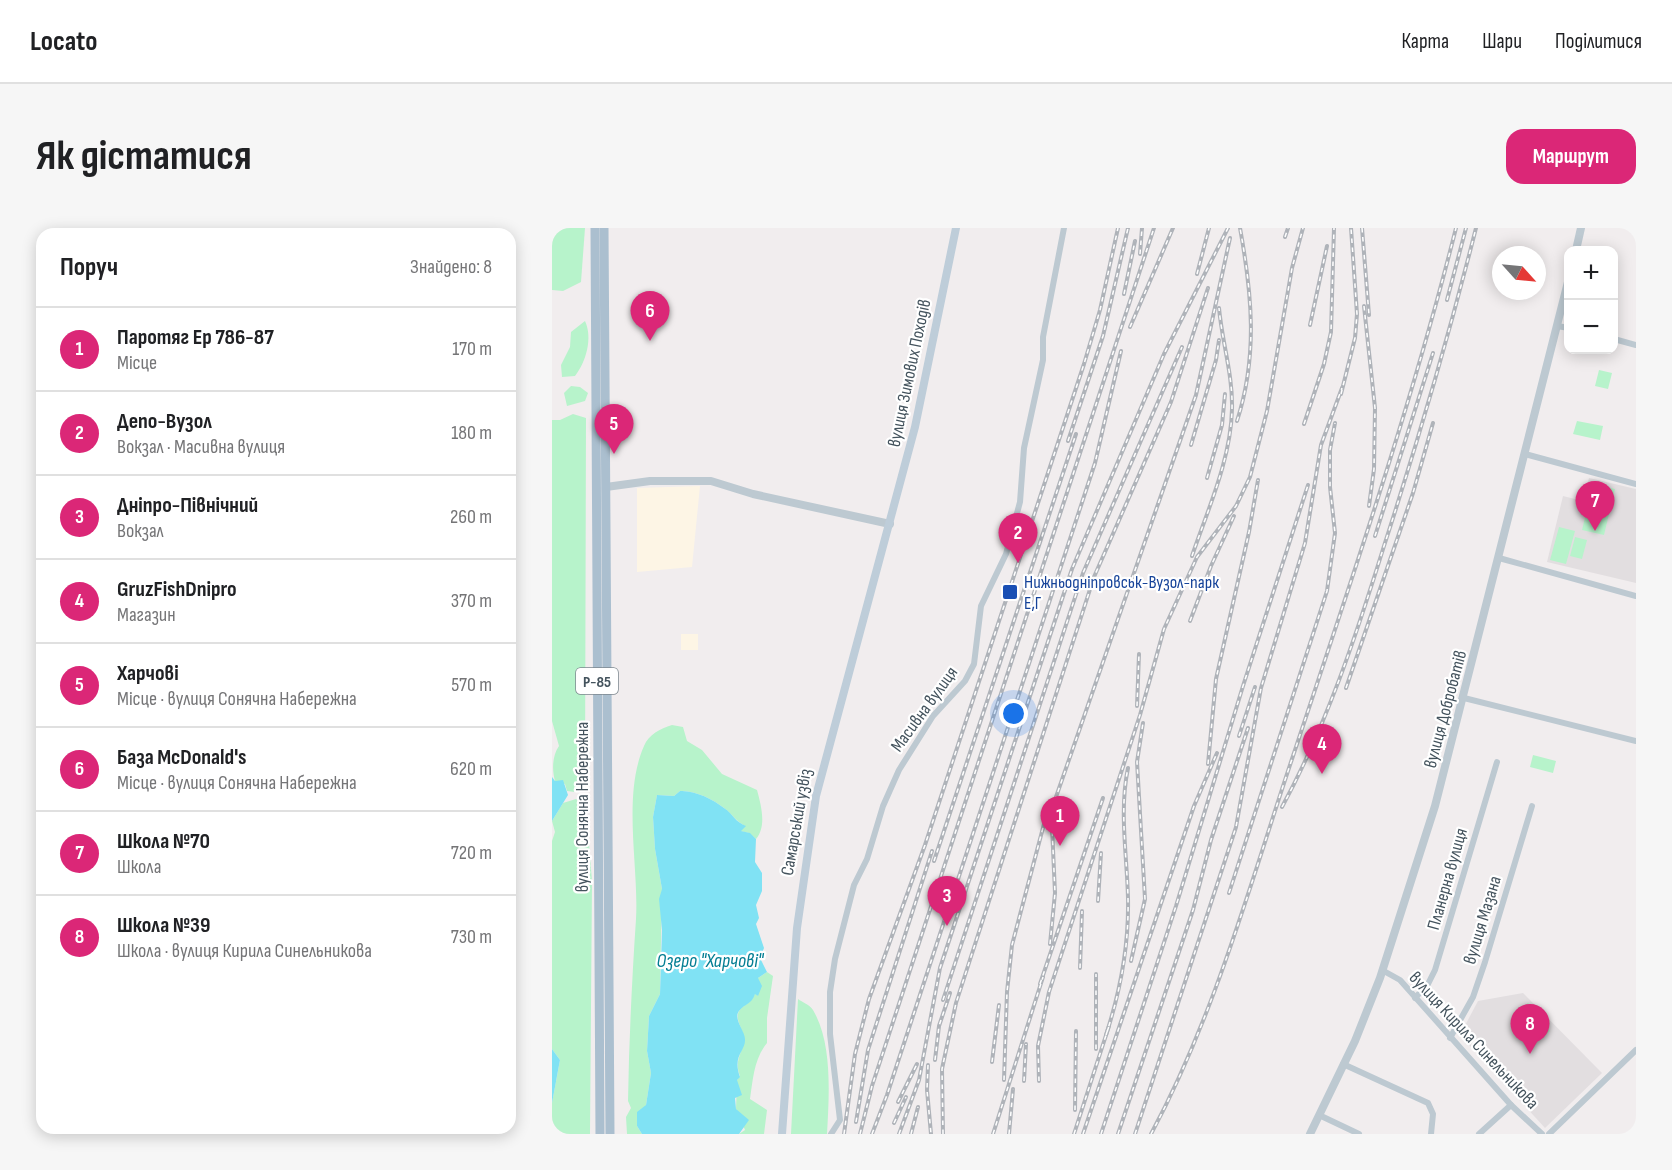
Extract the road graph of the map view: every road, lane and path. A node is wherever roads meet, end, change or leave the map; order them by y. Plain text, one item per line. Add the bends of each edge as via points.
1 (595, 228) edge
2 (604, 228) edge
3 (956, 228) edge
4 (1064, 228) edge
5 (1581, 228) edge
6 (1576, 246) edge
7 (1564, 299) edge
8 (1557, 326) junction
9 (1564, 327) edge
10 (1618, 340) edge
11 (1636, 345) edge
12 (1525, 454) junction
13 (1636, 484) edge
14 (606, 487) junction
15 (890, 525) junction
16 (1499, 558) junction
17 (1636, 596) edge
18 (1464, 698) junction
19 (1636, 741) edge
20 (1497, 762) dead end
21 (1532, 806) dead end
22 (1382, 970) junction
23 (1414, 998) junction
24 (1450, 1038) junction
25 (1636, 1050) edge
26 (1343, 1064) junction
27 (1511, 1105) junction
28 (1319, 1115) junction
29 (600, 1134) edge
30 (610, 1134) edge
31 (782, 1134) edge
32 (831, 1134) edge
33 (1310, 1134) edge
34 (1359, 1134) edge
35 (1431, 1134) edge
36 (1479, 1134) edge
37 (1542, 1134) edge
38 (1549, 1134) edge

1 - 29 main road, вулиця Сонячна Набережна / Р-85
2 - 14 main road, вулиця Сонячна Набережна / Р-85
3 - 15 main road, вулиця Зимових Походів via 922,398
4 - 32 street, Масивна вулиця via 1043,338 1044,360 1024,448 1020,502 1006,554 981,606 972,669 933,716 899,770 854,885 830,992 830,1034 840,1120
5 - 6 street
7 - 8 street, вулиця Добробатів
8 - 9 street
8 - 12 street, вулиця Добробатів
10 - 11 street
12 - 13 street
12 - 16 street, вулиця Добробатів
14 - 15 street via 650,481 711,481
14 - 30 main road, вулиця Сонячна Набережна / Р-85
15 - 31 main road, Самарський узвіз via 837,710 814,808 797,928
16 - 17 street
16 - 18 street, вулиця Добробатів
18 - 19 street
18 - 22 street, вулиця Добробатів via 1435,806
20 - 23 street, Планерна вулиця via 1435,970
21 - 24 street, вулиця Мазана via 1473,997
22 - 23 street, вулиця Кирила Синельникова via 1400,980
22 - 26 street, вулиця Добробатів
23 - 24 street, вулиця Кирила Синельникова
24 - 27 street, вулиця Кирила Синельникова
25 - 38 street
26 - 28 street, вулиця Добробатів
26 - 35 street via 1428,1103 1433,1114
27 - 36 street
27 - 37 street, вулиця Кирила Синельникова
28 - 33 street, вулиця Добробатів
28 - 34 street

